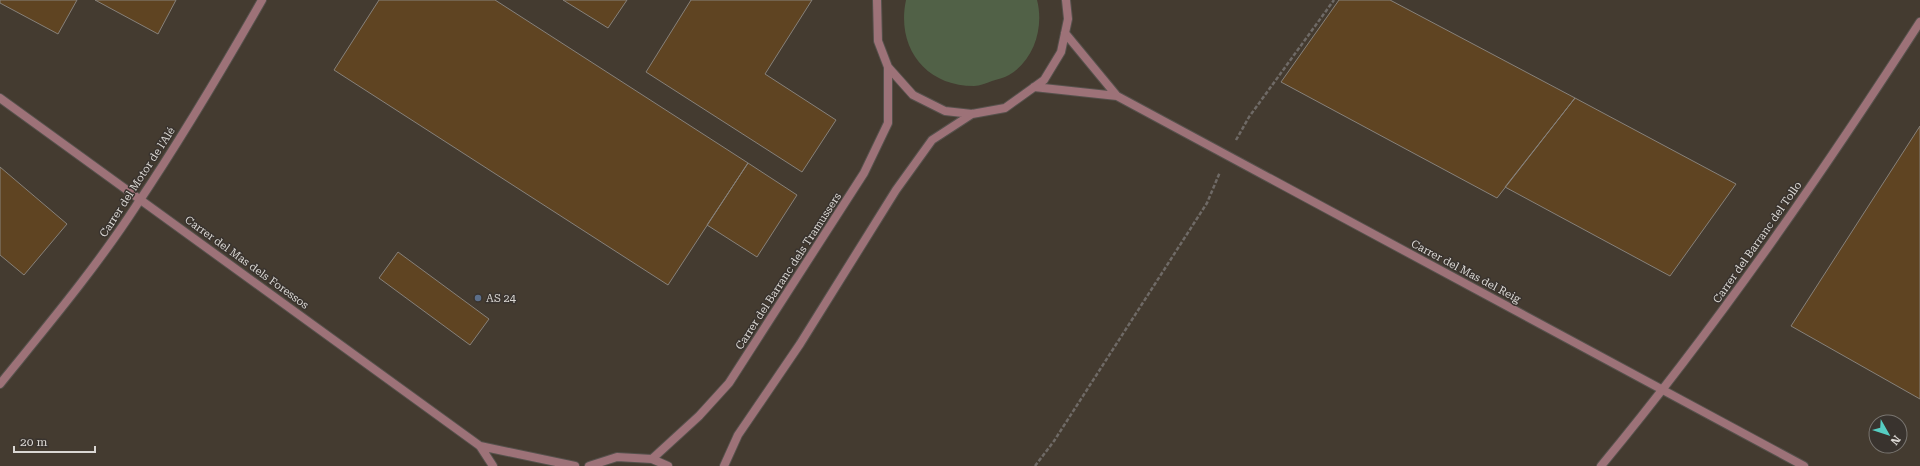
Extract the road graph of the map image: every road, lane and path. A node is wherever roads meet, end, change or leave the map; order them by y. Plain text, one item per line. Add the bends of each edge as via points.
1 (262, 0) edge
2 (1066, 0) edge
3 (1334, 0) edge
4 (876, 1) edge
5 (1920, 22) edge
6 (1065, 32) junction
7 (888, 67) junction
8 (1034, 87) junction
9 (1118, 96) junction
10 (0, 98) edge
11 (972, 114) junction
12 (1227, 156) junction
13 (141, 198) junction
14 (0, 384) edge
15 (1664, 390) junction
16 (480, 446) junction
17 (652, 459) junction
18 (493, 466) edge
19 (575, 466) edge
20 (589, 466) edge
21 (668, 466) edge
22 (724, 466) edge
23 (1036, 466) edge
24 (1601, 466) edge
25 (1804, 466) edge

1 - 13 street, Carrer del Motor de l'Alé via 226,63
2 - 6 street via 1068,19
3 - 12 path via 1249,117
4 - 7 street via 878,41
5 - 15 street, Carrer del Barranc del Tollo via 1857,119
6 - 8 street via 1061,52 1044,80
6 - 9 street, Carrer del Mas del Reig
7 - 11 street via 913,95 945,111
7 - 17 street, Carrer del Barranc dels Tramussers via 888,123 864,173 729,383 699,416
8 - 9 street, Carrer del Mas del Reig
8 - 11 street via 1005,108
9 - 12 street, Carrer del Mas del Reig
10 - 13 street, Carrer del Mas dels Foressos
11 - 22 street via 932,140 896,190 800,344 738,435
12 - 15 street, Carrer del Mas del Reig
12 - 23 path via 1207,203
13 - 14 street, Carrer del Motor de l'Alé via 61,310
13 - 16 street, Carrer del Mas dels Foressos
15 - 24 street, Carrer del Barranc del Tollo
15 - 25 street, Carrer del Mas del Reig
16 - 18 street, Carrer del Mas dels Foressos
16 - 19 street, Carrer del Mas dels Foressos
17 - 20 street via 617,457
17 - 21 street

